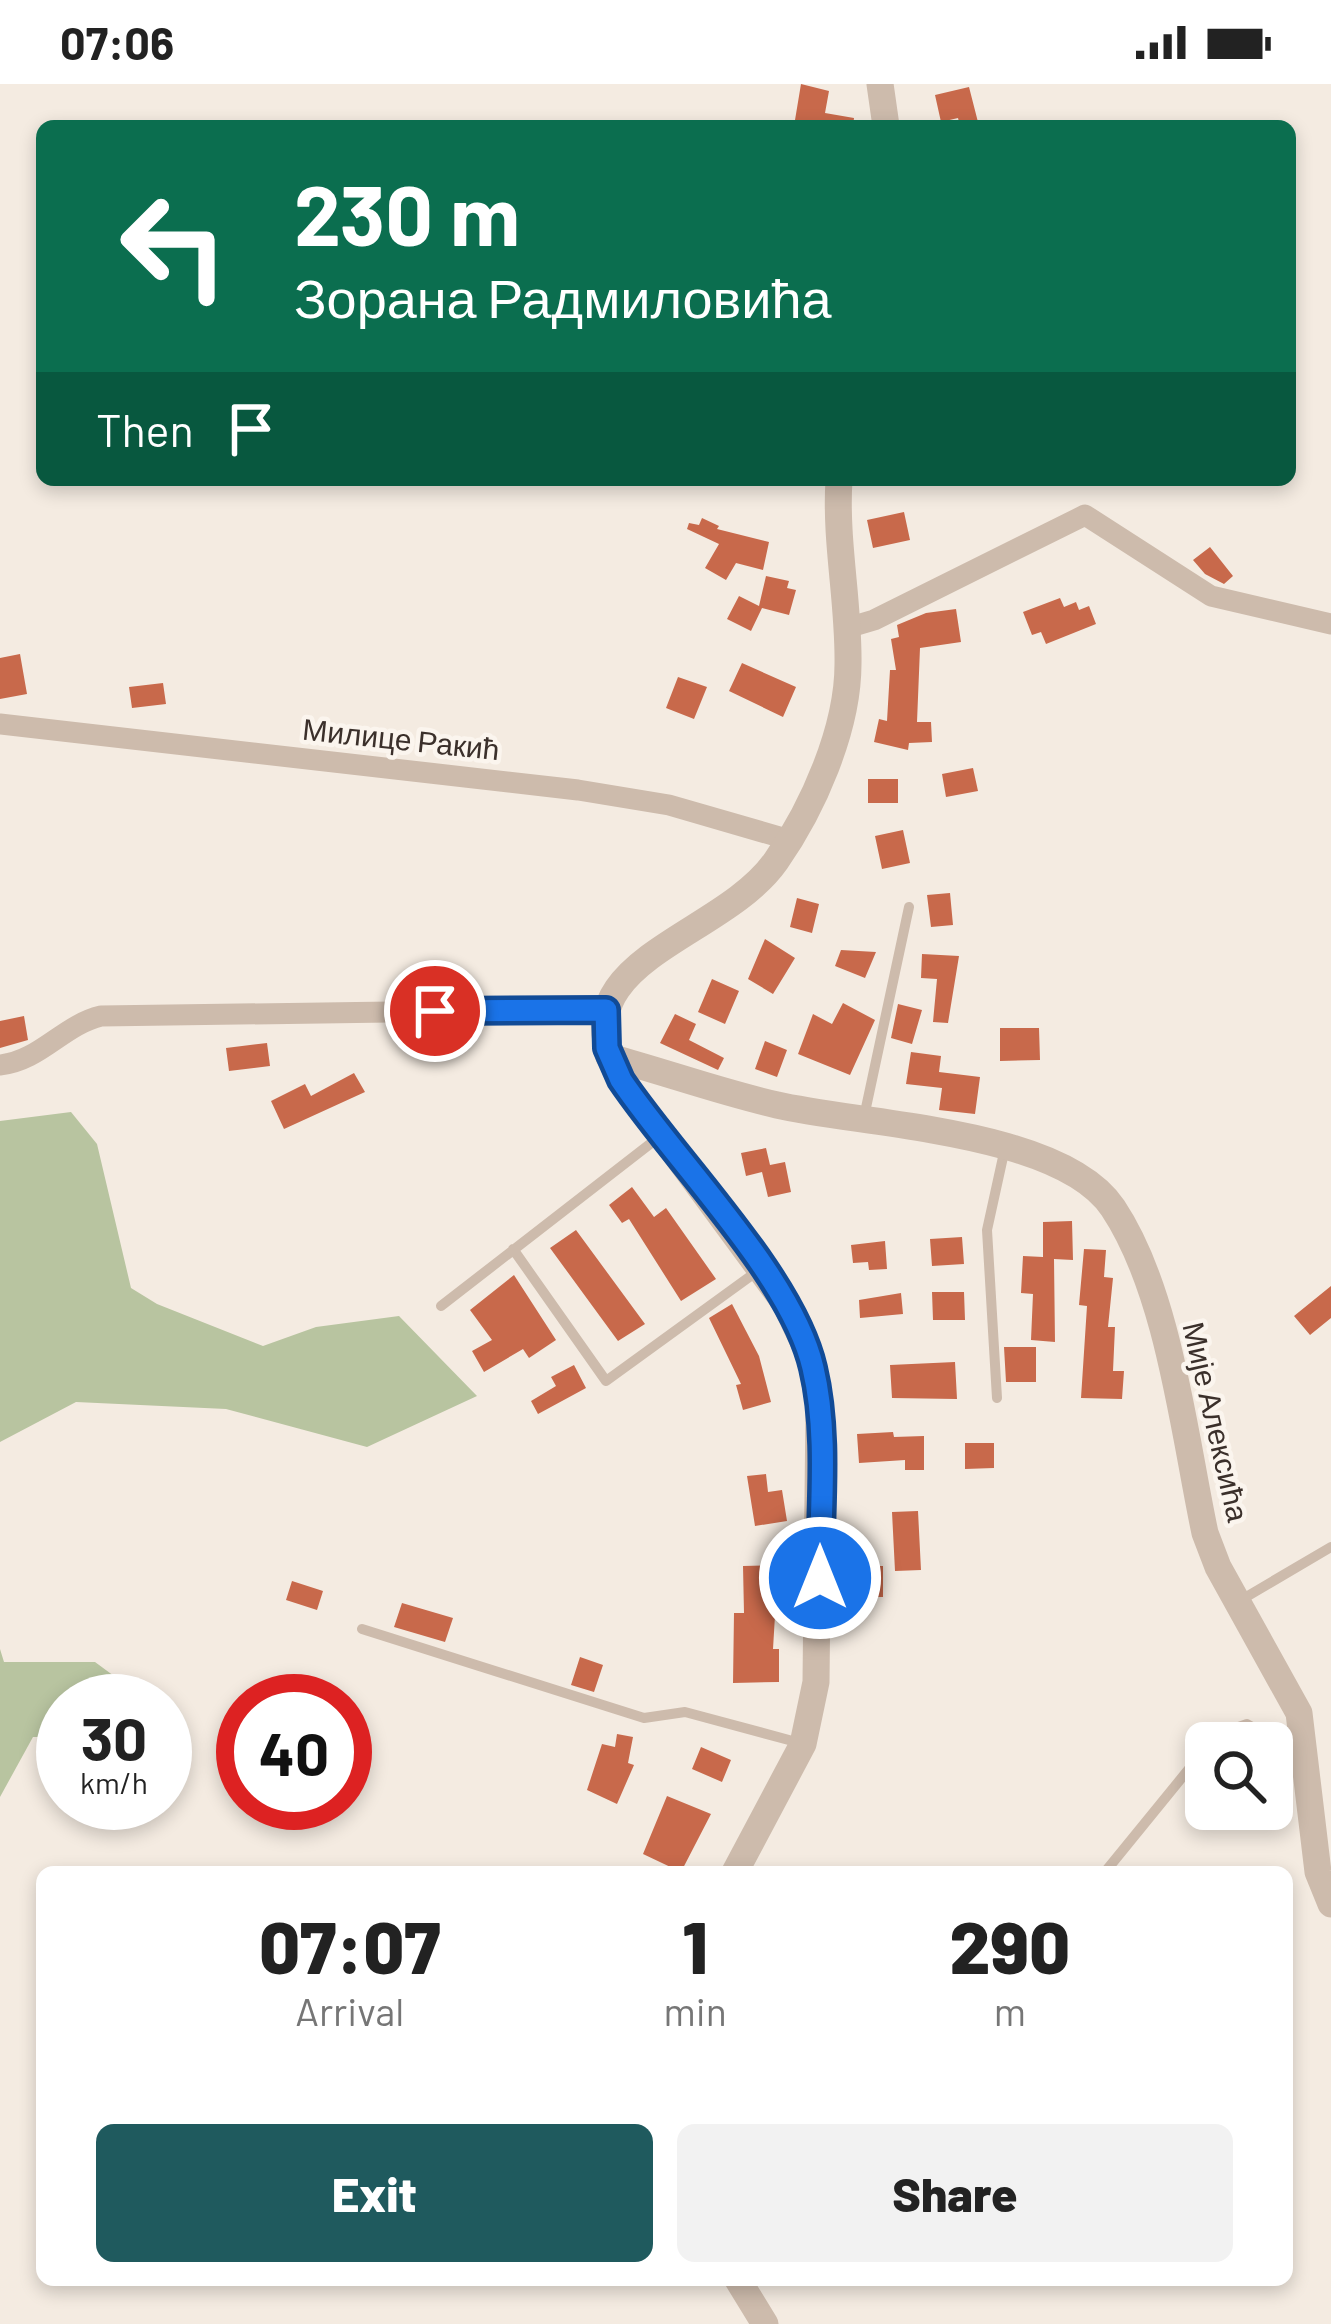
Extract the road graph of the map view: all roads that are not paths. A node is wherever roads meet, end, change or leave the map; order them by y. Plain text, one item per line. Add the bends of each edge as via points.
1 (880, 84) edge
2 (885, 120) edge
3 (839, 486) edge
4 (1331, 624) edge
5 (847, 628) junction
6 (0, 724) edge
7 (790, 840) junction
8 (910, 908) dead end
9 (606, 1010) junction
10 (609, 1057) junction
11 (0, 1065) edge
12 (863, 1120) junction
13 (662, 1135) junction
14 (1006, 1144) junction
15 (513, 1250) junction
16 (761, 1268) junction
17 (441, 1306) dead end
18 (997, 1398) dead end
19 (1331, 1547) edge
20 (1237, 1603) junction
21 (362, 1629) dead end
22 (803, 1744) junction
23 (1293, 1766) edge
24 (1185, 1773) edge
25 (1309, 1794) junction
26 (738, 1866) edge
27 (1110, 1866) edge
28 (1331, 1904) edge
29 (742, 2286) edge
30 (765, 2324) edge

1 - 2 street
3 - 5 street
4 - 5 street via 1211,596 1085,515
5 - 7 street via 843,707
6 - 7 street, Милице Ракић via 578,790 669,805
7 - 9 street via 742,899 625,976
8 - 12 lane
9 - 10 street
9 - 11 street via 101,1016
10 - 12 street, Мије Алексића via 764,1102
10 - 13 street
12 - 14 street, Мије Алексића
13 - 15 lane
13 - 16 street
14 - 18 lane via 987,1230
14 - 20 street, Мије Алексића via 1084,1180 1111,1206 1146,1274 1205,1533
15 - 16 lane via 606,1382
15 - 17 lane
16 - 22 street via 800,1330 818,1392 820,1636
19 - 20 lane
20 - 25 street, Мије Алексића via 1299,1714
21 - 22 lane via 644,1718 685,1712
22 - 26 street
23 - 25 lane
24 - 27 lane
25 - 28 street, Мије Алексића via 1318,1872
29 - 30 street

